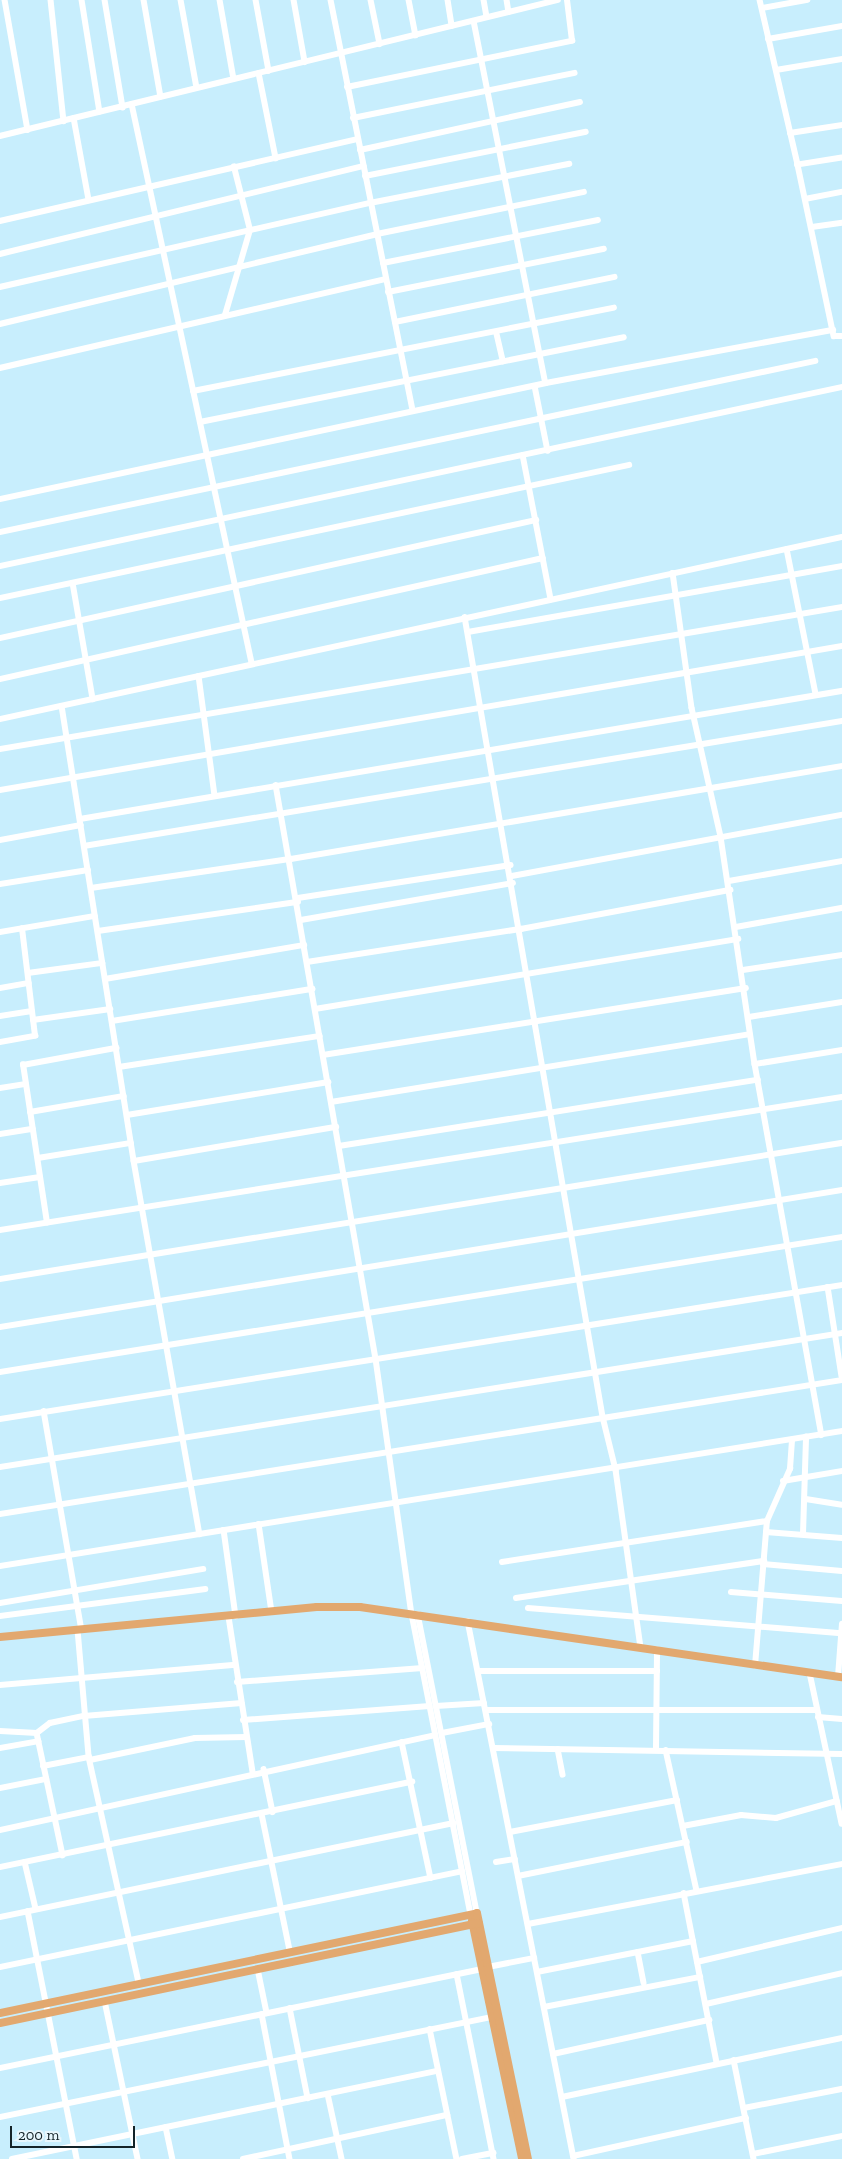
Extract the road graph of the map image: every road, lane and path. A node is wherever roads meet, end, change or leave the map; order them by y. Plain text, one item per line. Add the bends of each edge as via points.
1 (5, 0) edge
2 (51, 0) edge
3 (82, 0) edge
4 (105, 0) edge
5 (144, 0) edge
6 (181, 0) edge
7 (220, 0) edge
8 (256, 0) edge
9 (294, 0) edge
10 (331, 0) edge
11 (371, 0) edge
12 (409, 0) edge
13 (448, 0) edge
14 (484, 0) edge
15 (507, 0) edge
16 (558, 0) edge
17 (567, 0) edge
18 (760, 0) edge
19 (807, 0) edge
20 (543, 2) edge
21 (762, 8) junction
22 (509, 12) junction
23 (487, 17) junction
24 (474, 20) junction
25 (452, 26) junction
26 (842, 26) edge
27 (416, 35) junction
28 (768, 39) junction
29 (380, 44) junction
30 (340, 53) junction
31 (842, 59) edge
32 (482, 60) junction
33 (305, 62) junction
34 (776, 70) junction
35 (269, 71) junction
36 (259, 73) junction
37 (574, 73) dead end
38 (234, 79) junction
39 (347, 87) junction
40 (197, 88) junction
41 (488, 91) junction
42 (162, 97) junction
43 (580, 102) dead end
44 (132, 104) junction
45 (123, 106) junction
46 (100, 112) junction
47 (74, 118) junction
48 (353, 118) junction
49 (493, 118) junction
50 (64, 121) junction
51 (842, 125) edge
52 (28, 130) junction
53 (586, 132) dead end
54 (790, 133) junction
55 (0, 136) edge
56 (357, 139) junction
57 (499, 148) junction
58 (360, 150) junction
59 (276, 158) junction
60 (842, 158) edge
61 (569, 164) dead end
62 (798, 165) junction
63 (363, 166) junction
64 (234, 167) junction
65 (365, 176) junction
66 (505, 177) junction
67 (150, 186) junction
68 (584, 192) dead end
69 (842, 192) edge
70 (242, 198) junction
71 (805, 199) junction
72 (89, 200) junction
73 (370, 203) junction
74 (511, 206) junction
75 (156, 218) junction
76 (598, 220) dead end
77 (0, 221) edge
78 (842, 223) edge
79 (812, 227) junction
80 (250, 230) junction
81 (377, 234) junction
82 (517, 236) junction
83 (604, 249) dead end
84 (163, 250) junction
85 (0, 254) edge
86 (383, 263) junction
87 (522, 264) junction
88 (239, 269) junction
89 (614, 276) dead end
90 (386, 279) junction
91 (171, 284) junction
92 (0, 287) edge
93 (388, 292) junction
94 (528, 293) junction
95 (614, 308) dead end
96 (225, 315) junction
97 (395, 322) junction
98 (0, 324) edge
99 (534, 324) junction
100 (180, 327) junction
101 (833, 330) junction
102 (497, 334) junction
103 (842, 336) edge
104 (624, 337) dead end
105 (400, 351) junction
106 (540, 354) junction
107 (503, 361) junction
108 (815, 361) dead end
109 (0, 368) edge
110 (406, 380) junction
111 (546, 383) junction
112 (535, 386) junction
113 (842, 387) edge
114 (194, 390) junction
115 (413, 412) junction
116 (542, 419) junction
117 (200, 422) junction
118 (548, 451) junction
119 (207, 455) junction
120 (523, 455) junction
121 (629, 464) dead end
122 (529, 485) junction
123 (214, 487) junction
124 (0, 498) edge
125 (221, 520) junction
126 (536, 520) junction
127 (0, 532) edge
128 (842, 536) edge
129 (787, 549) junction
130 (228, 550) junction
131 (544, 558) junction
132 (0, 566) edge
133 (842, 566) edge
134 (673, 573) junction
135 (792, 575) junction
136 (73, 583) junction
137 (236, 587) junction
138 (676, 596) junction
139 (0, 598) edge
140 (552, 599) junction
141 (842, 607) edge
142 (800, 614) junction
143 (465, 617) junction
144 (80, 622) junction
145 (244, 625) junction
146 (468, 632) junction
147 (682, 634) junction
148 (0, 638) edge
149 (842, 646) edge
150 (807, 652) junction
151 (86, 660) junction
152 (252, 664) junction
153 (475, 669) junction
154 (688, 674) junction
155 (199, 676) junction
156 (0, 679) edge
157 (842, 690) edge
158 (816, 694) junction
159 (93, 699) junction
160 (62, 706) junction
161 (482, 708) junction
162 (206, 713) junction
163 (697, 714) junction
164 (0, 719) edge
165 (842, 721) edge
166 (67, 737) junction
167 (702, 744) junction
168 (489, 748) junction
169 (0, 749) edge
170 (210, 753) junction
171 (842, 766) edge
172 (73, 777) junction
173 (494, 778) junction
174 (276, 785) junction
175 (709, 789) junction
176 (0, 790) edge
177 (215, 796) junction
178 (282, 812) junction
179 (842, 815) edge
180 (80, 822) junction
181 (502, 824) junction
182 (721, 837) junction
183 (0, 840) edge
184 (84, 846) junction
185 (291, 860) junction
186 (842, 861) edge
187 (510, 865) junction
188 (88, 870) junction
189 (512, 879) junction
190 (729, 881) junction
191 (0, 884) edge
192 (91, 888) junction
193 (730, 890) junction
194 (298, 900) junction
195 (842, 908) edge
196 (95, 916) junction
197 (301, 920) junction
198 (736, 927) junction
199 (22, 928) junction
200 (521, 929) junction
201 (98, 931) junction
202 (0, 932) edge
203 (738, 939) junction
204 (304, 945) junction
205 (842, 955) edge
206 (307, 962) junction
207 (102, 963) junction
208 (742, 970) junction
209 (28, 973) junction
210 (530, 976) junction
211 (105, 978) junction
212 (29, 983) junction
213 (0, 988) edge
214 (746, 988) junction
215 (312, 989) junction
216 (842, 1002) edge
217 (110, 1009) junction
218 (315, 1009) junction
219 (32, 1010) junction
220 (0, 1016) edge
221 (749, 1017) junction
222 (33, 1020) junction
223 (112, 1021) junction
224 (538, 1021) junction
225 (750, 1034) junction
226 (320, 1036) junction
227 (0, 1042) edge
228 (116, 1048) junction
229 (842, 1050) edge
230 (323, 1055) junction
231 (754, 1064) junction
232 (119, 1067) junction
233 (546, 1069) junction
234 (758, 1080) junction
235 (328, 1082) junction
236 (26, 1084) junction
237 (0, 1088) edge
238 (124, 1096) junction
239 (842, 1097) edge
240 (331, 1102) junction
241 (763, 1109) junction
242 (30, 1112) junction
243 (551, 1114) junction
244 (127, 1115) junction
245 (336, 1127) junction
246 (33, 1129) junction
247 (0, 1134) edge
248 (556, 1141) junction
249 (131, 1143) junction
250 (842, 1143) edge
251 (339, 1146) junction
252 (771, 1154) junction
253 (38, 1158) junction
254 (134, 1161) junction
255 (344, 1174) junction
256 (40, 1177) junction
257 (0, 1183) edge
258 (564, 1187) junction
259 (842, 1190) edge
260 (779, 1199) junction
261 (143, 1207) junction
262 (352, 1221) junction
263 (48, 1223) junction
264 (0, 1230) edge
265 (571, 1233) junction
266 (842, 1237) edge
267 (788, 1245) junction
268 (150, 1253) junction
269 (360, 1268) junction
270 (0, 1279) edge
271 (579, 1280) junction
272 (842, 1285) edge
273 (828, 1287) junction
274 (796, 1292) junction
275 (159, 1302) junction
276 (367, 1312) junction
277 (587, 1325) junction
278 (0, 1327) edge
279 (839, 1333) edge
280 (804, 1338) junction
281 (167, 1345) junction
282 (376, 1359) junction
283 (595, 1371) junction
284 (0, 1372) edge
285 (842, 1376) edge
286 (842, 1380) edge
287 (813, 1385) junction
288 (175, 1390) junction
289 (383, 1407) junction
290 (44, 1412) junction
291 (603, 1417) junction
292 (0, 1419) edge
293 (842, 1432) edge
294 (822, 1435) junction
295 (183, 1438) junction
296 (806, 1438) junction
297 (792, 1441) junction
298 (390, 1452) junction
299 (53, 1458) junction
300 (0, 1467) edge
301 (616, 1470) junction
302 (842, 1471) edge
303 (808, 1475) junction
304 (783, 1481) junction
305 (192, 1484) junction
306 (806, 1498) junction
307 (399, 1503) junction
308 (61, 1504) junction
309 (842, 1505) edge
310 (0, 1514) edge
311 (767, 1521) junction
312 (259, 1524) junction
313 (224, 1530) junction
314 (766, 1532) junction
315 (200, 1534) junction
316 (803, 1534) junction
317 (842, 1538) edge
318 (627, 1543) junction
319 (69, 1555) junction
320 (502, 1562) dead end
321 (763, 1563) junction
322 (0, 1566) edge
323 (203, 1569) dead end
324 (842, 1571) edge
325 (633, 1581) junction
326 (205, 1589) dead end
327 (77, 1592) junction
328 (731, 1592) dead end
329 (761, 1594) junction
330 (516, 1598) dead end
331 (842, 1601) edge
332 (0, 1604) edge
333 (78, 1604) junction
334 (528, 1608) dead end
335 (414, 1611) junction
336 (272, 1612) junction
337 (0, 1616) edge
338 (233, 1616) junction
339 (637, 1616) junction
340 (468, 1620) junction
341 (842, 1624) edge
342 (758, 1626) junction
343 (80, 1630) junction
344 (841, 1633) edge
345 (0, 1637) edge
346 (641, 1648) junction
347 (657, 1650) junction
348 (235, 1665) junction
349 (755, 1666) junction
350 (422, 1668) junction
351 (478, 1671) junction
352 (657, 1671) junction
353 (810, 1673) junction
354 (82, 1677) junction
355 (840, 1677) edge
356 (237, 1682) junction
357 (0, 1685) edge
358 (241, 1703) junction
359 (484, 1703) junction
360 (429, 1706) junction
361 (436, 1706) junction
362 (486, 1710) junction
363 (657, 1710) junction
364 (818, 1714) junction
365 (84, 1716) junction
366 (842, 1719) edge
367 (243, 1720) junction
368 (488, 1724) junction
369 (0, 1730) edge
370 (37, 1733) junction
371 (442, 1733) junction
372 (435, 1735) junction
373 (246, 1737) junction
374 (38, 1741) junction
375 (402, 1742) junction
376 (0, 1748) edge
377 (493, 1748) junction
378 (558, 1749) junction
379 (656, 1749) junction
380 (666, 1750) junction
381 (827, 1754) junction
382 (842, 1754) edge
383 (89, 1758) junction
384 (43, 1766) junction
385 (264, 1769) junction
386 (253, 1772) junction
387 (563, 1775) dead end
388 (46, 1779) junction
389 (412, 1782) junction
390 (0, 1788) edge
391 (677, 1800) junction
392 (837, 1801) junction
393 (100, 1809) junction
394 (272, 1812) junction
395 (262, 1814) junction
396 (55, 1819) junction
397 (842, 1821) edge
398 (453, 1823) junction
399 (683, 1826) junction
400 (421, 1828) junction
401 (0, 1830) edge
402 (510, 1832) junction
403 (687, 1842) junction
404 (108, 1845) junction
405 (63, 1854) junction
406 (515, 1859) junction
407 (271, 1860) junction
408 (25, 1862) junction
409 (496, 1862) dead end
410 (842, 1864) edge
411 (0, 1868) edge
412 (462, 1871) junction
413 (518, 1876) junction
414 (432, 1878) junction
415 (697, 1891) junction
416 (684, 1893) junction
417 (119, 1894) junction
418 (36, 1909) junction
419 (281, 1909) junction
420 (28, 1911) junction
421 (474, 1914) junction
422 (0, 1916) edge
423 (476, 1923) junction
424 (528, 1924) junction
425 (842, 1928) edge
426 (130, 1940) junction
427 (693, 1941) junction
428 (290, 1952) junction
429 (638, 1952) junction
430 (534, 1958) junction
431 (37, 1959) junction
432 (697, 1962) junction
433 (0, 1967) edge
434 (485, 1968) junction
435 (258, 1969) junction
436 (537, 1972) junction
437 (842, 1973) edge
438 (456, 1974) junction
439 (700, 1977) junction
440 (644, 1982) dead end
441 (140, 1983) junction
442 (105, 2001) junction
443 (46, 2004) junction
444 (706, 2004) junction
445 (544, 2007) junction
446 (290, 2008) junction
447 (0, 2013) edge
448 (48, 2013) junction
449 (264, 2013) junction
450 (492, 2017) junction
451 (709, 2020) junction
452 (466, 2022) junction
453 (0, 2023) edge
454 (430, 2029) junction
455 (842, 2038) edge
456 (115, 2044) junction
457 (553, 2054) junction
458 (56, 2056) junction
459 (300, 2056) junction
460 (734, 2060) junction
461 (271, 2062) junction
462 (717, 2063) junction
463 (0, 2068) edge
464 (438, 2071) junction
465 (842, 2089) edge
466 (124, 2091) junction
467 (328, 2094) junction
468 (562, 2097) junction
469 (308, 2098) junction
470 (66, 2103) junction
471 (280, 2104) junction
472 (744, 2108) junction
473 (447, 2115) junction
474 (0, 2116) edge
475 (746, 2118) junction
476 (166, 2127) junction
477 (133, 2134) junction
478 (842, 2136) edge
479 (338, 2139) junction
480 (74, 2146) junction
481 (288, 2149) junction
482 (494, 2156) edge
483 (754, 2156) edge
484 (573, 2157) edge
485 (12, 2159) edge
486 (77, 2159) edge
487 (138, 2159) edge
488 (173, 2159) edge
489 (243, 2159) edge
490 (290, 2159) edge
491 (342, 2159) edge
492 (457, 2159) edge
493 (462, 2159) edge
494 (522, 2159) edge
495 (528, 2159) edge

1 - 52 street
2 - 50 street
3 - 46 street
4 - 45 street
5 - 42 street
6 - 40 street
7 - 38 street
8 - 35 street
9 - 33 street
10 - 30 street
11 - 29 street
12 - 27 street
13 - 25 street
14 - 23 street
15 - 22 street
16 - 20 street
17 - 32 street via 572,41
18 - 21 street
19 - 21 street
20 - 22 street
21 - 28 street
22 - 23 street
23 - 24 street
24 - 25 street
24 - 32 street
25 - 27 street
26 - 28 street
27 - 29 street
28 - 34 street
29 - 30 street
30 - 33 street
30 - 39 street
31 - 34 street
32 - 39 street
32 - 41 street
33 - 35 street
34 - 54 street
35 - 36 street
36 - 38 street
36 - 59 street
37 - 41 street
38 - 40 street
39 - 48 street
40 - 42 street
41 - 48 street
41 - 49 street
42 - 44 street
43 - 49 street
44 - 45 street
44 - 67 street
45 - 46 street
46 - 47 street
47 - 50 street
47 - 72 street
48 - 56 street
49 - 57 street
49 - 58 street
50 - 52 street
51 - 54 street
52 - 55 street
53 - 57 street
54 - 62 street
56 - 58 street
56 - 59 street
57 - 65 street
57 - 66 street
58 - 63 street
59 - 64 street
60 - 62 street
61 - 66 street
62 - 71 street
63 - 65 street
63 - 70 street
64 - 67 street
64 - 70 street
65 - 73 street
66 - 73 street
66 - 74 street
67 - 72 street
67 - 75 street
68 - 74 street
69 - 71 street
70 - 75 street
70 - 80 street
71 - 79 street
72 - 77 street
73 - 80 street
73 - 81 street
74 - 81 street
74 - 82 street
75 - 84 street
75 - 85 street
76 - 82 street
78 - 79 street
79 - 101 street
80 - 84 street
80 - 88 street
81 - 86 street
81 - 88 street
82 - 86 street
82 - 87 street
83 - 87 street
84 - 91 street
84 - 92 street
86 - 90 street
87 - 93 street
87 - 94 street
88 - 91 street
88 - 96 street
89 - 94 street
90 - 93 street
90 - 96 street
91 - 98 street
91 - 100 street
93 - 97 street
94 - 97 street
94 - 99 street
95 - 99 street
96 - 100 street
97 - 105 street
99 - 102 street
99 - 106 street
100 - 109 street
100 - 114 street
101 - 103 street via 834,336
101 - 111 street
102 - 105 street
102 - 107 street
104 - 106 street
105 - 110 street
105 - 114 street
106 - 107 street
106 - 111 street
107 - 110 street
108 - 116 street
110 - 115 street
110 - 117 street
111 - 112 street
112 - 115 street
112 - 116 street
113 - 118 street
114 - 117 street
115 - 119 street
116 - 118 street
116 - 123 street
117 - 119 street
118 - 120 street
119 - 123 street
119 - 124 street
120 - 122 street
120 - 125 street
121 - 122 street
122 - 126 street
122 - 130 street
123 - 125 street
123 - 127 street
125 - 130 street
125 - 132 street
126 - 131 street
126 - 137 street
128 - 129 street
129 - 134 street
129 - 135 street
130 - 136 street
130 - 137 street
131 - 140 street
131 - 145 street
133 - 135 street
134 - 138 street
134 - 140 street
135 - 138 street
135 - 142 street
136 - 139 street
136 - 144 street
137 - 144 street
137 - 145 street
138 - 146 street
138 - 147 street
140 - 143 street
141 - 142 street
142 - 147 street
142 - 150 street
143 - 146 street
143 - 152 street
144 - 148 street
144 - 151 street
145 - 151 street
145 - 152 street
146 - 153 street
147 - 153 street
147 - 154 street
149 - 150 street
150 - 154 street
150 - 158 street
151 - 156 street
151 - 159 street
152 - 155 street
153 - 161 street
153 - 162 street
154 - 161 street
154 - 163 street
155 - 159 street
155 - 162 street
157 - 158 street
158 - 163 street
159 - 160 street
160 - 164 street
160 - 166 street
161 - 168 street
161 - 170 street
162 - 166 street
162 - 170 street
163 - 167 street
163 - 168 street
165 - 167 street
166 - 169 street
166 - 172 street
167 - 173 street
167 - 175 street
168 - 173 street
168 - 174 street
170 - 172 street
170 - 177 street
171 - 175 street
172 - 176 street
172 - 180 street
173 - 178 street
173 - 181 street
174 - 177 street
174 - 178 street
175 - 181 street
175 - 182 street
177 - 180 street
178 - 184 street
178 - 185 street
179 - 182 street
180 - 183 street
180 - 184 street
181 - 185 street
181 - 187 street
182 - 189 street
182 - 190 street
184 - 188 street
185 - 192 street
185 - 194 street
186 - 190 street
187 - 189 street
187 - 194 street
188 - 191 street
188 - 192 street
189 - 197 street
189 - 200 street
190 - 193 street
192 - 196 street
193 - 198 street
193 - 200 street
194 - 197 street
194 - 201 street
195 - 198 street
196 - 199 street
196 - 201 street
197 - 204 street
198 - 203 street
199 - 202 street
199 - 209 street
200 - 206 street
200 - 210 street
201 - 207 street
203 - 208 street
203 - 210 street
204 - 206 street
204 - 211 street
205 - 208 street
206 - 215 street
207 - 209 street
207 - 211 street
208 - 214 street
209 - 212 street
210 - 218 street
210 - 224 street
211 - 217 street
212 - 213 street
212 - 219 street
214 - 221 street
214 - 224 street
215 - 218 street
215 - 223 street
216 - 221 street
217 - 222 street
217 - 223 street
218 - 226 street
219 - 220 street
219 - 222 street
221 - 225 street
222 - 227 street via 35,1036
223 - 228 street
224 - 230 street
224 - 233 street
225 - 231 street
225 - 233 street
226 - 230 street
226 - 232 street
228 - 232 street
228 - 236 street via 23,1065
229 - 231 street
230 - 235 street
231 - 234 street
232 - 238 street
233 - 240 street
233 - 243 street
234 - 241 street
234 - 243 street
235 - 240 street
235 - 244 street
236 - 237 street
236 - 242 street
238 - 242 street
238 - 244 street
239 - 241 street
240 - 245 street
241 - 248 street
241 - 252 street
242 - 246 street
243 - 248 street
243 - 251 street
244 - 249 street
245 - 251 street
245 - 254 street
246 - 247 street
246 - 253 street
248 - 255 street
248 - 258 street
249 - 253 street
249 - 254 street
250 - 252 street
251 - 255 street
252 - 258 street
252 - 260 street
253 - 256 street
254 - 261 street
255 - 261 street
255 - 262 street
256 - 257 street
256 - 263 street
258 - 262 street
258 - 265 street
259 - 260 street
260 - 265 street
260 - 267 street
261 - 263 street
261 - 268 street
262 - 268 street
262 - 269 street
263 - 264 street
265 - 269 street
265 - 271 street
266 - 267 street
267 - 271 street
267 - 274 street
268 - 270 street
268 - 275 street
269 - 275 street
269 - 276 street
271 - 276 street
271 - 277 street
272 - 273 street
273 - 274 street
273 - 279 street
274 - 277 street
274 - 280 street
275 - 278 street
275 - 281 street
276 - 281 street
276 - 282 street
277 - 282 street
277 - 283 street
279 - 280 street
279 - 285 street
280 - 283 street
280 - 287 street
281 - 284 street
281 - 288 street
282 - 288 street
282 - 289 street
283 - 289 street
283 - 291 street
286 - 287 street
287 - 291 street
287 - 294 street
288 - 290 street
288 - 295 street
289 - 295 street
289 - 298 street
290 - 292 street
290 - 299 street
291 - 298 street
291 - 301 street
293 - 294 street
294 - 296 street
295 - 299 street
295 - 305 street
296 - 297 street
296 - 303 street
297 - 301 street
297 - 304 street via 790,1469
298 - 305 street
298 - 307 street
299 - 300 street
299 - 308 street
301 - 307 street
301 - 318 street
302 - 303 street
303 - 304 street
303 - 306 street
304 - 311 street
305 - 308 street
305 - 315 street
306 - 309 street
306 - 316 street
307 - 312 street
307 - 335 street
308 - 310 street
308 - 319 street
311 - 314 street
311 - 318 street
312 - 313 street
312 - 336 street
313 - 315 street
313 - 338 street
314 - 316 street
314 - 321 street
315 - 319 street
316 - 317 street
318 - 320 street
318 - 325 street
319 - 322 street
319 - 327 street
321 - 324 street
321 - 325 street
321 - 329 street
323 - 327 street
325 - 330 street
325 - 339 street
326 - 333 street
327 - 332 street
327 - 333 street
328 - 329 street
329 - 331 street
329 - 342 street
333 - 337 street
333 - 343 street
334 - 339 street
335 - 336 main road via 317,1607
335 - 340 main road
335 - 350 street
335 - 361 street
336 - 338 main road
338 - 343 main road
338 - 348 street
339 - 342 street
339 - 346 street
340 - 346 main road
340 - 351 street
341 - 344 street
342 - 344 street
342 - 349 street
343 - 345 main road
343 - 354 street
344 - 355 street
346 - 347 main road
347 - 349 main road
347 - 352 street
348 - 354 street
348 - 356 street
349 - 353 main road
350 - 356 street
350 - 360 street
351 - 352 street
351 - 359 street
352 - 363 street
353 - 355 main road
353 - 364 street
354 - 357 street
354 - 365 street
356 - 358 street
358 - 365 street
358 - 367 street
359 - 361 street
359 - 362 street
360 - 367 street
360 - 372 street
361 - 371 street
362 - 363 street
362 - 368 street
363 - 364 street
363 - 379 street
364 - 366 street
364 - 381 street
365 - 370 street via 50,1723
365 - 383 street
367 - 373 street
368 - 371 street
368 - 377 street
369 - 370 street
370 - 374 street
371 - 421 street
372 - 375 street
372 - 398 street
373 - 383 street via 194,1738
373 - 386 street
374 - 376 street
374 - 384 street
375 - 385 street
375 - 389 street
377 - 378 street
377 - 402 street
378 - 379 street
378 - 387 street
379 - 380 street
380 - 381 street
380 - 391 street
381 - 382 street
381 - 392 street
383 - 384 street
383 - 393 street
384 - 388 street
385 - 386 street
385 - 394 street
386 - 393 street
388 - 390 street
388 - 396 street
389 - 394 street
389 - 400 street
391 - 399 street
391 - 402 street
392 - 397 street
392 - 399 street via 776,1818 741,1815
393 - 396 street
393 - 404 street
394 - 395 street
395 - 404 street
395 - 407 street
396 - 401 street
396 - 405 street
398 - 400 street
398 - 412 street
399 - 403 street
400 - 407 street
400 - 414 street
402 - 406 street
403 - 413 street
403 - 415 street
404 - 405 street
404 - 417 street
405 - 408 street
406 - 409 street
406 - 413 street
407 - 417 street
407 - 419 street
408 - 411 street
408 - 418 street
410 - 415 street
412 - 414 street
412 - 421 street
413 - 424 street
414 - 419 street
415 - 416 street
416 - 424 street
416 - 427 street
417 - 418 street
417 - 426 street
418 - 420 street
419 - 426 street
419 - 428 street
420 - 422 street
420 - 431 street
421 - 423 main road
421 - 428 main road
423 - 434 main road
423 - 435 main road
424 - 430 street
425 - 432 street
426 - 431 street
426 - 441 street
427 - 429 street
427 - 432 street
428 - 441 main road
429 - 436 street
429 - 440 street
430 - 434 street
430 - 436 street
431 - 433 street
431 - 443 street
432 - 439 street
434 - 438 street
434 - 450 main road
434 - 495 main road
435 - 442 main road
435 - 449 street
436 - 445 street
437 - 444 street
438 - 446 street
438 - 452 street
439 - 444 street
439 - 445 street
441 - 443 main road
442 - 448 main road
442 - 456 street
443 - 447 main road
443 - 448 street
444 - 451 street
445 - 457 street
446 - 449 street
446 - 459 street
448 - 453 main road
448 - 458 street
449 - 456 street
449 - 461 street
450 - 452 street
450 - 494 main road
451 - 457 street
451 - 462 street
452 - 454 street
452 - 482 street
454 - 459 street
454 - 464 street
455 - 460 street
456 - 458 street
456 - 466 street
457 - 468 street
458 - 463 street
458 - 470 street
459 - 461 street
459 - 469 street
460 - 462 street
460 - 472 street
461 - 466 street
461 - 471 street
462 - 468 street
464 - 467 street
464 - 473 street
465 - 472 street
466 - 470 street
466 - 477 street
467 - 469 street
467 - 479 street
468 - 484 street
469 - 471 street
470 - 474 street
470 - 480 street
471 - 476 street
471 - 481 street
472 - 475 street
473 - 479 street
473 - 492 street
475 - 483 street
475 - 484 street
476 - 477 street
476 - 488 street
477 - 480 street
477 - 487 street
478 - 483 street
479 - 481 street
479 - 491 street
480 - 485 street
480 - 486 street
481 - 489 street
481 - 490 street
482 - 493 street

